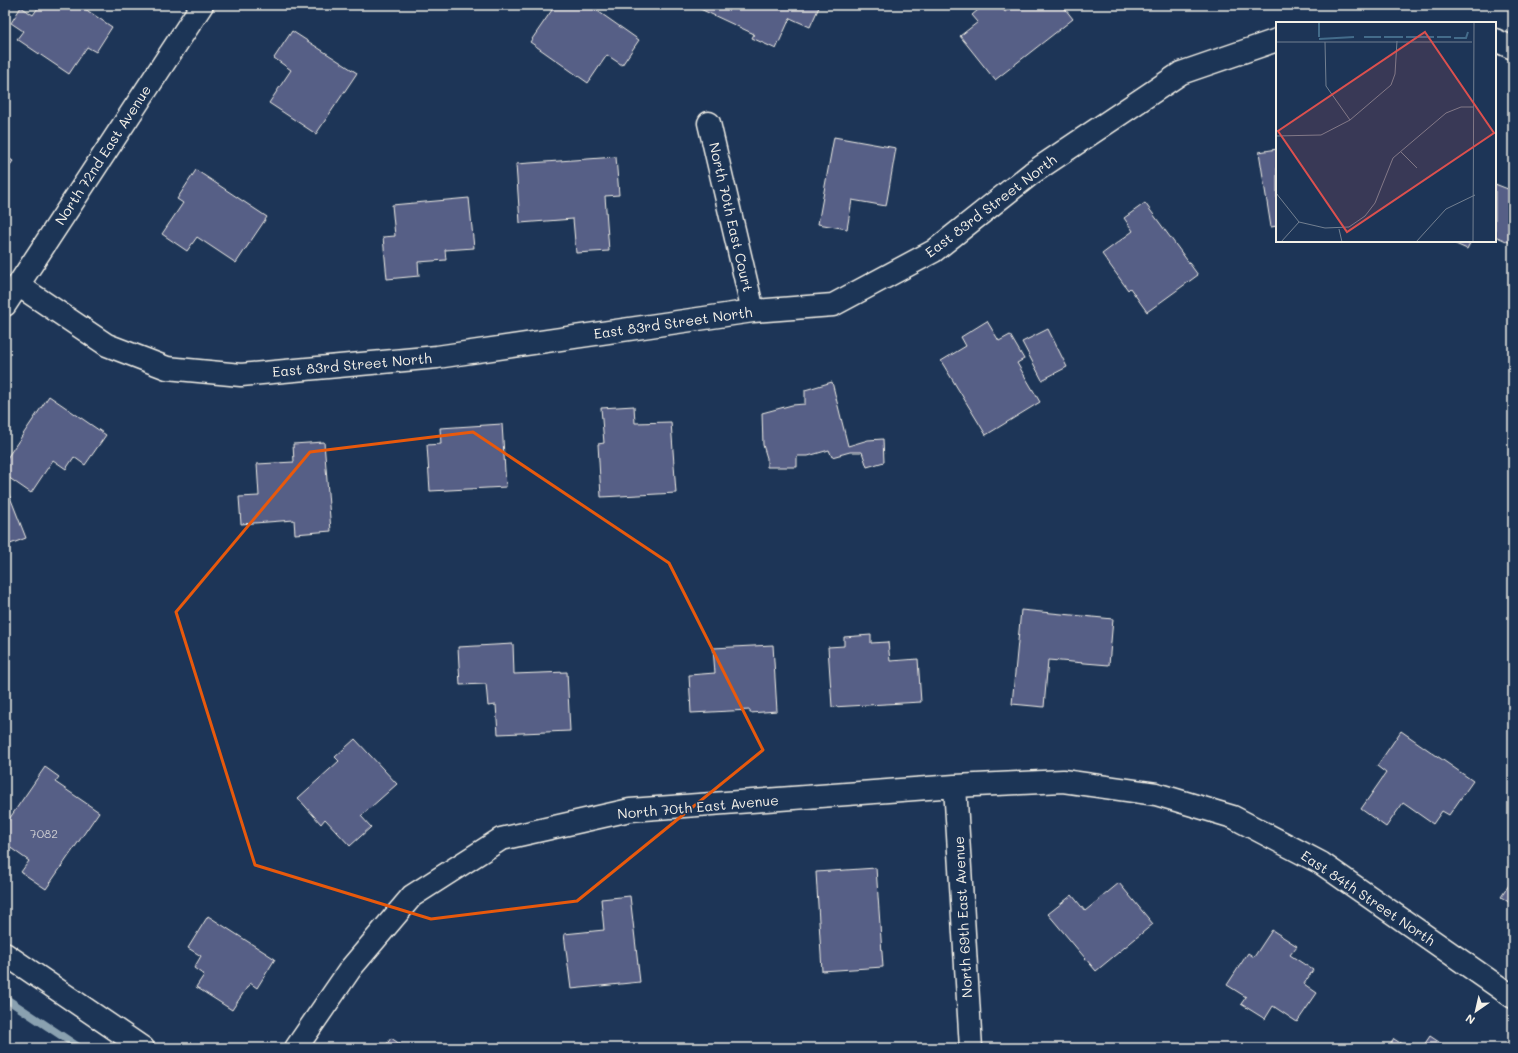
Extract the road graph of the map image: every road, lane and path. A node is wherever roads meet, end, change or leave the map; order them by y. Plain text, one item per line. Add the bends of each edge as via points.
1 (202, 5) edge
2 (1276, 40) edge
3 (1496, 40) edge
4 (1513, 48) edge
5 (709, 123) dead end
6 (18, 285) junction
7 (5, 306) edge
8 (753, 311) junction
9 (956, 786) junction
10 (5, 954) edge
11 (1513, 997) edge
12 (143, 1048) edge
13 (296, 1048) edge
14 (971, 1048) edge

1 - 6 street, North 72nd East Avenue
2 - 8 street, East 83rd Street North via 1182,73 1032,173 934,251 833,305
3 - 4 street
5 - 8 street, North 70th East Court
6 - 7 street, North 72nd East Avenue
6 - 8 street, East 83rd Street North via 107,345 167,368 241,375 437,356
9 - 11 street, East 84th Street North via 1063,781 1156,794 1233,817 1321,863
9 - 13 street, North 70th East Avenue via 630,810 501,839 412,896 351,968
9 - 14 street, North 69th East Avenue
10 - 12 street

